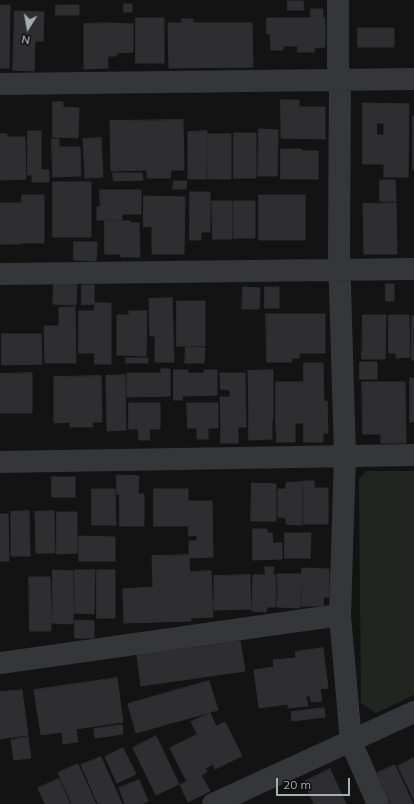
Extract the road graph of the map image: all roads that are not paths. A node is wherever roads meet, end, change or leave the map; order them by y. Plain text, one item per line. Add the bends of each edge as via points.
1 (338, 0) edge
2 (414, 79) edge
3 (340, 80) junction
4 (0, 84) edge
5 (414, 269) edge
6 (340, 270) junction
7 (0, 274) edge
8 (414, 455) edge
9 (345, 456) junction
10 (0, 462) edge
11 (340, 615) junction
12 (0, 663) edge
13 (414, 712) edge
14 (351, 742) junction
15 (213, 804) edge
16 (378, 804) edge

1 - 3 street
2 - 3 street
3 - 4 street
3 - 6 street
5 - 6 street
6 - 7 street
6 - 9 street
8 - 9 street
9 - 10 street
9 - 11 street
11 - 12 street
11 - 14 street
13 - 14 street
14 - 15 street
14 - 16 street

